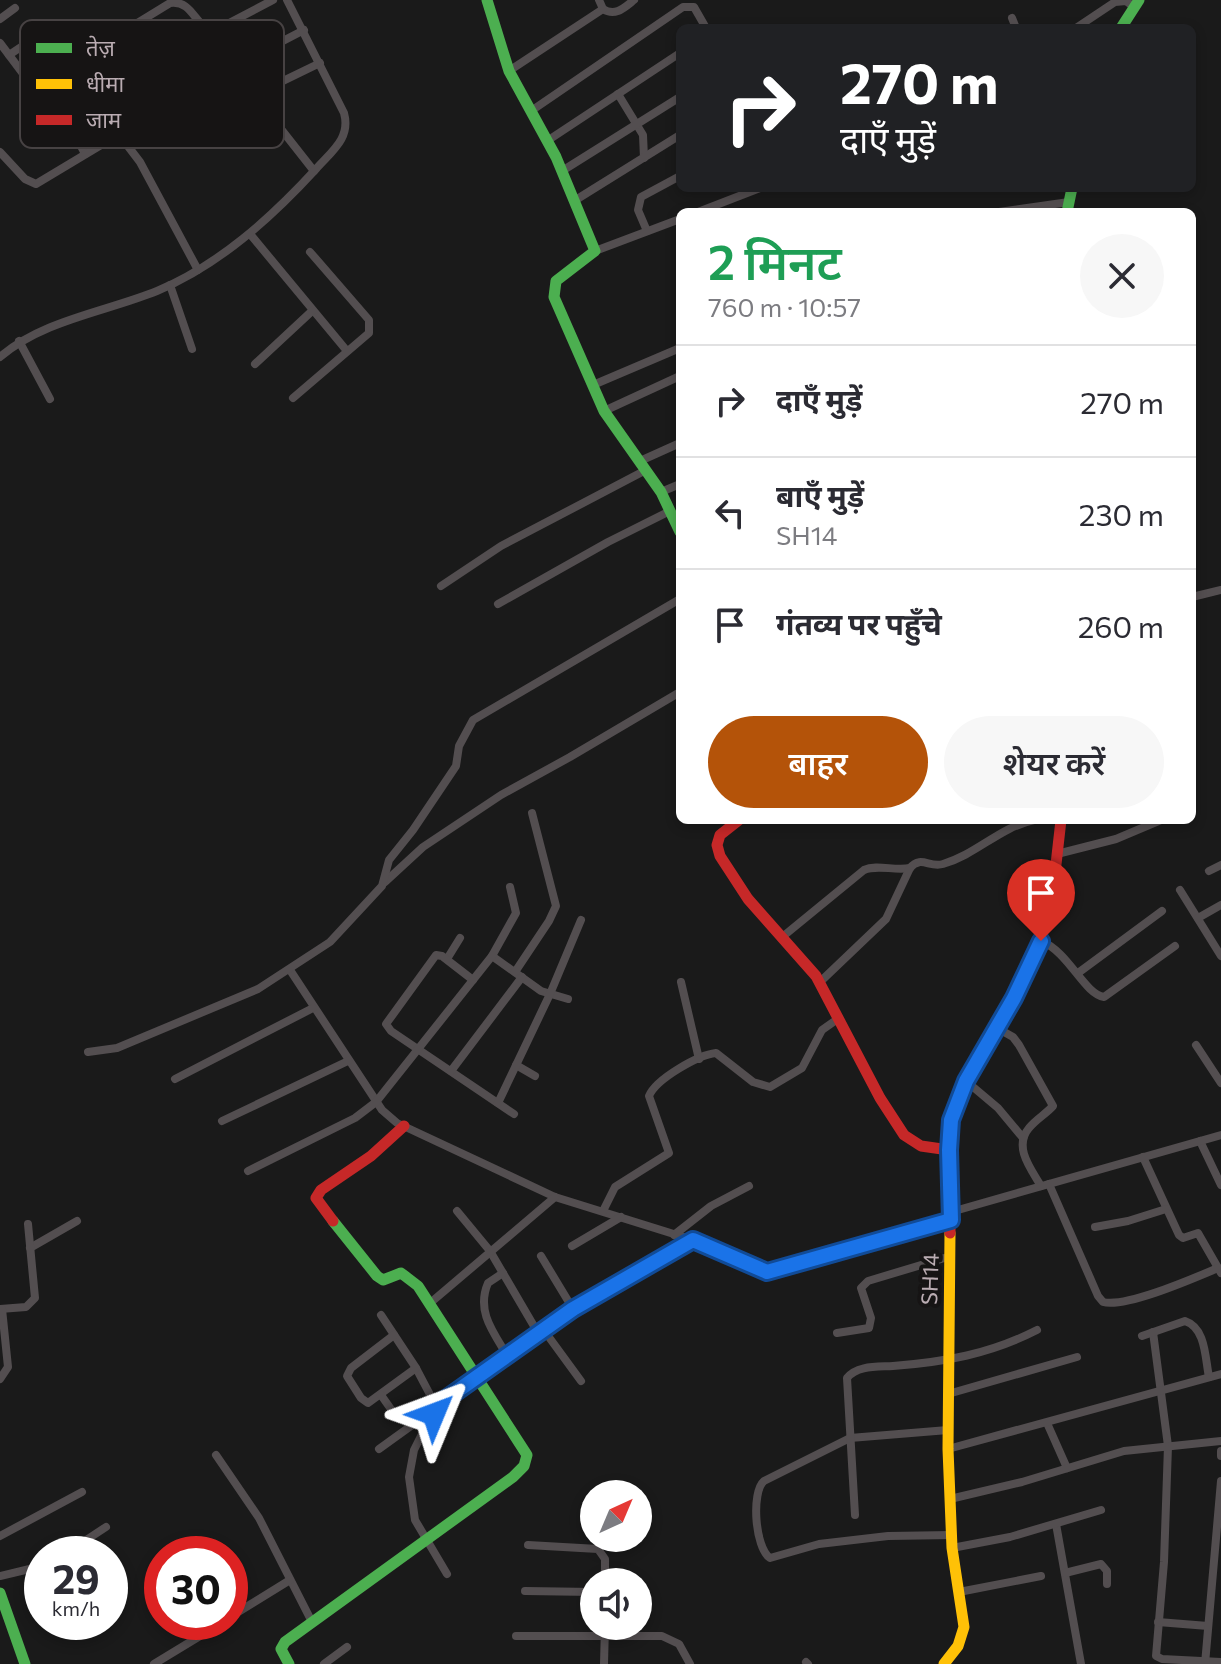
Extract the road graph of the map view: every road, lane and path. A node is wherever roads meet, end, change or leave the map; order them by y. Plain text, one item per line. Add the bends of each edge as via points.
1 (273, 0) edge
2 (287, 0) edge
3 (487, 0) edge
4 (634, 0) edge
5 (1136, 3) edge
6 (601, 4) edge
7 (15, 8) dead end
8 (1012, 18) dead end
9 (0, 19) edge
10 (143, 20) edge
11 (197, 20) edge
12 (235, 20) edge
13 (704, 24) edge
14 (1014, 24) edge
15 (1082, 24) edge
16 (1123, 24) edge
17 (304, 30) junction
18 (284, 40) edge
19 (0, 43) edge
20 (20, 48) edge
21 (9, 55) junction
22 (676, 56) edge
23 (320, 63) junction
24 (20, 70) edge
25 (509, 71) junction
26 (284, 81) edge
27 (618, 94) junction
28 (676, 100) edge
29 (531, 111) junction
30 (638, 124) junction
31 (284, 133) edge
32 (676, 138) edge
33 (547, 141) junction
34 (82, 148) edge
35 (96, 148) edge
36 (131, 148) edge
37 (0, 152) edge
38 (85, 154) junction
39 (644, 158) junction
40 (314, 171) junction
41 (562, 171) junction
42 (676, 178) edge
43 (748, 192) edge
44 (574, 201) junction
45 (708, 208) edge
46 (676, 220) edge
47 (647, 231) junction
48 (250, 234) junction
49 (595, 251) junction
50 (310, 252) dead end
51 (198, 270) junction
52 (170, 285) junction
53 (312, 311) junction
54 (19, 341) junction
55 (192, 349) dead end
56 (676, 350) edge
57 (347, 351) junction
58 (0, 357) edge
59 (255, 364) dead end
60 (676, 378) edge
61 (593, 385) junction
62 (293, 398) dead end
63 (50, 399) dead end
64 (604, 411) junction
65 (676, 445) edge
66 (643, 466) junction
67 (676, 486) edge
68 (661, 492) junction
69 (670, 511) junction
70 (676, 524) edge
71 (441, 586) dead end
72 (1221, 590) edge
73 (1196, 596) edge
74 (676, 601) edge
75 (498, 604) dead end
76 (676, 694) edge
77 (532, 813) dead end
78 (734, 824) edge
79 (1021, 824) edge
80 (1061, 824) edge
81 (1152, 824) edge
82 (1057, 854) junction
83 (1221, 865) edge
84 (910, 868) junction
85 (1209, 871) dead end
86 (382, 886) junction
87 (510, 887) dead end
88 (1180, 890) dead end
89 (1221, 905) edge
90 (1162, 911) dead end
91 (1198, 918) junction
92 (581, 920) dead end
93 (460, 938) dead end
94 (781, 938) junction
95 (1041, 941) junction
96 (1175, 946) dead end
97 (1220, 953) edge
98 (492, 956) junction
99 (447, 959) junction
100 (290, 970) junction
101 (1078, 973) junction
102 (518, 974) junction
103 (473, 980) junction
104 (681, 982) dead end
105 (820, 982) junction
106 (550, 994) junction
107 (568, 999) dead end
108 (313, 1008) junction
109 (839, 1018) junction
110 (997, 1028) junction
111 (1196, 1045) dead end
112 (418, 1049) junction
113 (88, 1052) dead end
114 (699, 1059) junction
115 (348, 1061) junction
116 (516, 1065) junction
117 (451, 1071) junction
118 (535, 1076) dead end
119 (175, 1079) dead end
120 (966, 1081) junction
121 (1221, 1083) edge
122 (376, 1102) junction
123 (498, 1103) junction
124 (514, 1114) dead end
125 (222, 1121) dead end
126 (404, 1126) junction
127 (1221, 1135) edge
128 (1023, 1138) junction
129 (1200, 1141) junction
130 (949, 1150) junction
131 (1143, 1157) junction
132 (248, 1171) dead end
133 (1045, 1185) junction
134 (1221, 1185) edge
135 (749, 1186) dead end
136 (555, 1197) junction
137 (1166, 1209) junction
138 (457, 1211) dead end
139 (603, 1211) junction
140 (951, 1216) junction
141 (621, 1217) junction
142 (77, 1221) dead end
143 (28, 1224) dead end
144 (1095, 1227) dead end
145 (674, 1235) junction
146 (693, 1240) junction
147 (572, 1246) dead end
148 (30, 1248) junction
149 (490, 1251) junction
150 (541, 1256) dead end
151 (951, 1256) junction
152 (1220, 1270) edge
153 (503, 1273) junction
154 (429, 1304) junction
155 (1, 1309) edge
156 (573, 1309) junction
157 (381, 1315) dead end
158 (1037, 1330) dead end
159 (540, 1331) junction
160 (1153, 1332) junction
161 (837, 1333) dead end
162 (394, 1335) junction
163 (1142, 1336) dead end
164 (507, 1355) junction
165 (1077, 1357) dead end
166 (947, 1362) junction
167 (416, 1368) junction
168 (1221, 1374) edge
169 (477, 1377) junction
170 (1209, 1377) junction
171 (0, 1379) edge
172 (581, 1381) dead end
173 (1162, 1389) junction
174 (948, 1394) junction
175 (381, 1395) junction
176 (436, 1406) junction
177 (417, 1420) junction
178 (1047, 1423) junction
179 (948, 1430) junction
180 (850, 1438) junction
181 (1221, 1441) edge
182 (1168, 1446) junction
183 (379, 1449) dead end
184 (948, 1449) junction
185 (216, 1455) dead end
186 (1067, 1468) junction
187 (1221, 1481) edge
188 (82, 1492) dead end
189 (950, 1499) junction
190 (1101, 1510) dead end
191 (855, 1515) dead end
192 (1056, 1524) junction
193 (106, 1527) dead end
194 (952, 1535) junction
195 (0, 1536) edge
196 (92, 1536) edge
197 (427, 1541) junction
198 (528, 1545) dead end
199 (952, 1548) junction
200 (605, 1568) edge
201 (24, 1570) edge
202 (1065, 1573) junction
203 (447, 1574) dead end
204 (0, 1576) edge
205 (1041, 1576) dead end
206 (290, 1580) junction
207 (1107, 1584) dead end
208 (525, 1591) dead end
209 (580, 1592) edge
210 (959, 1592) junction
211 (0, 1593) edge
212 (248, 1606) edge
213 (312, 1622) junction
214 (1158, 1622) junction
215 (5, 1623) edge
216 (1208, 1626) junction
217 (516, 1636) dead end
218 (652, 1636) edge
219 (580, 1637) edge
220 (193, 1640) edge
221 (604, 1640) edge
222 (347, 1647) dead end
223 (946, 1662) edge
224 (1221, 1662) edge
225 (1205, 1663) edge
226 (25, 1664) edge
227 (154, 1664) edge
228 (289, 1664) edge
229 (324, 1664) edge
230 (604, 1664) edge
231 (690, 1664) edge
232 (1081, 1664) edge

1 - 12 street
2 - 17 street
3 - 25 street
4 - 6 street via 612,13
5 - 15 street via 1115,2
5 - 16 street
6 - 25 street
7 - 9 street
8 - 14 street
10 - 11 street via 178,1
13 - 29 street via 694,7 683,7
17 - 18 street
17 - 23 street
19 - 21 street
20 - 21 street
21 - 24 street
22 - 27 street
23 - 26 street
23 - 40 street via 348,125
25 - 29 street
27 - 30 street
27 - 33 street
28 - 30 street
29 - 33 street
30 - 39 street
30 - 41 street
31 - 40 street
32 - 39 street
33 - 41 street
34 - 38 street
35 - 38 street
36 - 51 street
37 - 38 street via 36,184
39 - 44 street
40 - 48 street
41 - 44 street
42 - 47 street via 641,197 638,210
43 - 45 street
44 - 49 street
46 - 47 street
47 - 49 street
48 - 51 street
48 - 53 street
49 - 61 street via 561,275 554,288
50 - 57 street via 369,320 369,333
51 - 52 street
52 - 54 street
52 - 55 street
53 - 57 street
53 - 59 street
54 - 58 street
54 - 63 street
56 - 61 street
57 - 62 street
60 - 64 street
61 - 64 street
64 - 66 street
65 - 66 street
66 - 68 street
66 - 71 street
67 - 68 street
68 - 69 street
69 - 70 street
69 - 75 street
72 - 73 street
74 - 86 street via 473,720 459,746 456,766 389,860
76 - 86 street via 501,795 423,847
77 - 102 street via 556,906
78 - 94 street via 720,835 720,856
79 - 84 street via 964,856 935,865 920,860
80 - 82 street, SH14 / SH14
81 - 82 street
82 - 95 street, SH14 / SH14
83 - 85 street
84 - 94 street via 864,870
84 - 105 street via 886,919
86 - 100 street via 330,942
87 - 98 street via 514,919
88 - 91 street
89 - 91 street
90 - 101 street
91 - 97 street
92 - 106 street
93 - 99 street
94 - 105 street
95 - 101 street via 1060,951
95 - 110 street, SH14 / SH14
96 - 101 street via 1104,997 1093,994
98 - 102 street
98 - 103 street
99 - 103 street
99 - 112 street via 433,957 386,1024
100 - 108 street
100 - 113 street via 258,989 117,1048
102 - 106 street
102 - 117 street
103 - 112 street
104 - 114 street
105 - 109 street
106 - 107 street
106 - 116 street
108 - 115 street
108 - 119 street
109 - 114 street via 822,1030 802,1068 770,1087 753,1082 716,1053
109 - 130 street via 904,1135 921,1146
110 - 120 street, SH14 / SH14
110 - 128 street via 1019,1045 1053,1106
111 - 121 street
112 - 117 street
112 - 122 street
114 - 139 street via 650,1092 669,1153 615,1187
115 - 122 street
115 - 125 street
116 - 118 street
116 - 123 street
117 - 123 street
120 - 128 street
120 - 130 street, SH14 / SH14 via 951,1120
122 - 126 street
122 - 132 street via 355,1118
123 - 124 street
126 - 136 street
126 - 154 street via 316,1198 377,1276 383,1280 401,1273
127 - 129 street
128 - 133 street via 1023,1154
129 - 131 street
129 - 134 street
130 - 140 street, SH14 / SH14
131 - 133 street
131 - 137 street
133 - 140 street
133 - 152 street via 1103,1302
135 - 145 street via 711,1206
136 - 139 street
136 - 149 street
137 - 144 street
137 - 152 street via 1179,1235 1198,1233
138 - 149 street
139 - 141 street
140 - 146 street via 767,1272
140 - 151 street, SH14 / SH14
141 - 145 street
141 - 147 street
142 - 148 street
143 - 148 street
145 - 146 street
146 - 156 street
148 - 155 street via 35,1298 22,1307
149 - 153 street
149 - 154 street
150 - 156 street
151 - 161 street via 868,1281 861,1288 869,1328
151 - 166 street, SH14 / SH14
153 - 159 street
153 - 164 street via 488,1283 484,1301 486,1321
154 - 169 street
155 - 171 street via 8,1367
156 - 159 street
157 - 162 street
158 - 166 street
159 - 164 street
159 - 172 street
160 - 163 street
160 - 170 street via 1185,1321 1196,1326
160 - 173 street
162 - 167 street
162 - 175 street via 347,1376 365,1401
164 - 169 street
165 - 174 street
166 - 174 street, SH14 / SH14
166 - 180 street via 850,1374
167 - 175 street
167 - 176 street
168 - 170 street
169 - 176 street
169 - 197 street via 526,1460 513,1477
170 - 173 street
173 - 178 street
173 - 182 street
174 - 179 street, SH14 / SH14
175 - 177 street via 393,1412
176 - 177 street
176 - 197 street via 414,1450 409,1477 415,1520
177 - 183 street
178 - 184 street
178 - 186 street
179 - 180 street
179 - 184 street, SH14 / SH14
180 - 191 street
180 - 194 street via 758,1486 758,1537 765,1555 775,1558 819,1544 888,1536
181 - 182 street
182 - 186 street via 1124,1451
182 - 214 street
184 - 189 street, SH14 / SH14
185 - 206 street via 259,1518
186 - 189 street
187 - 216 street
188 - 195 street
189 - 194 street, SH14 / SH14
190 - 192 street
192 - 199 street
192 - 202 street
193 - 196 street
194 - 199 street, SH14 / SH14
197 - 203 street
197 - 213 street
198 - 200 street via 598,1549
199 - 210 street, SH14 / SH14
201 - 204 street
202 - 207 street via 1101,1564
202 - 232 street
205 - 210 street
206 - 212 street
206 - 213 street
208 - 209 street
210 - 223 street, SH14 / SH14 via 963,1636
211 - 215 street
213 - 228 street via 283,1644
214 - 216 street
214 - 225 street via 1158,1658
215 - 226 street
216 - 225 street
217 - 219 street
218 - 231 street via 679,1644
220 - 227 street
221 - 230 street
222 - 229 street
224 - 225 street

